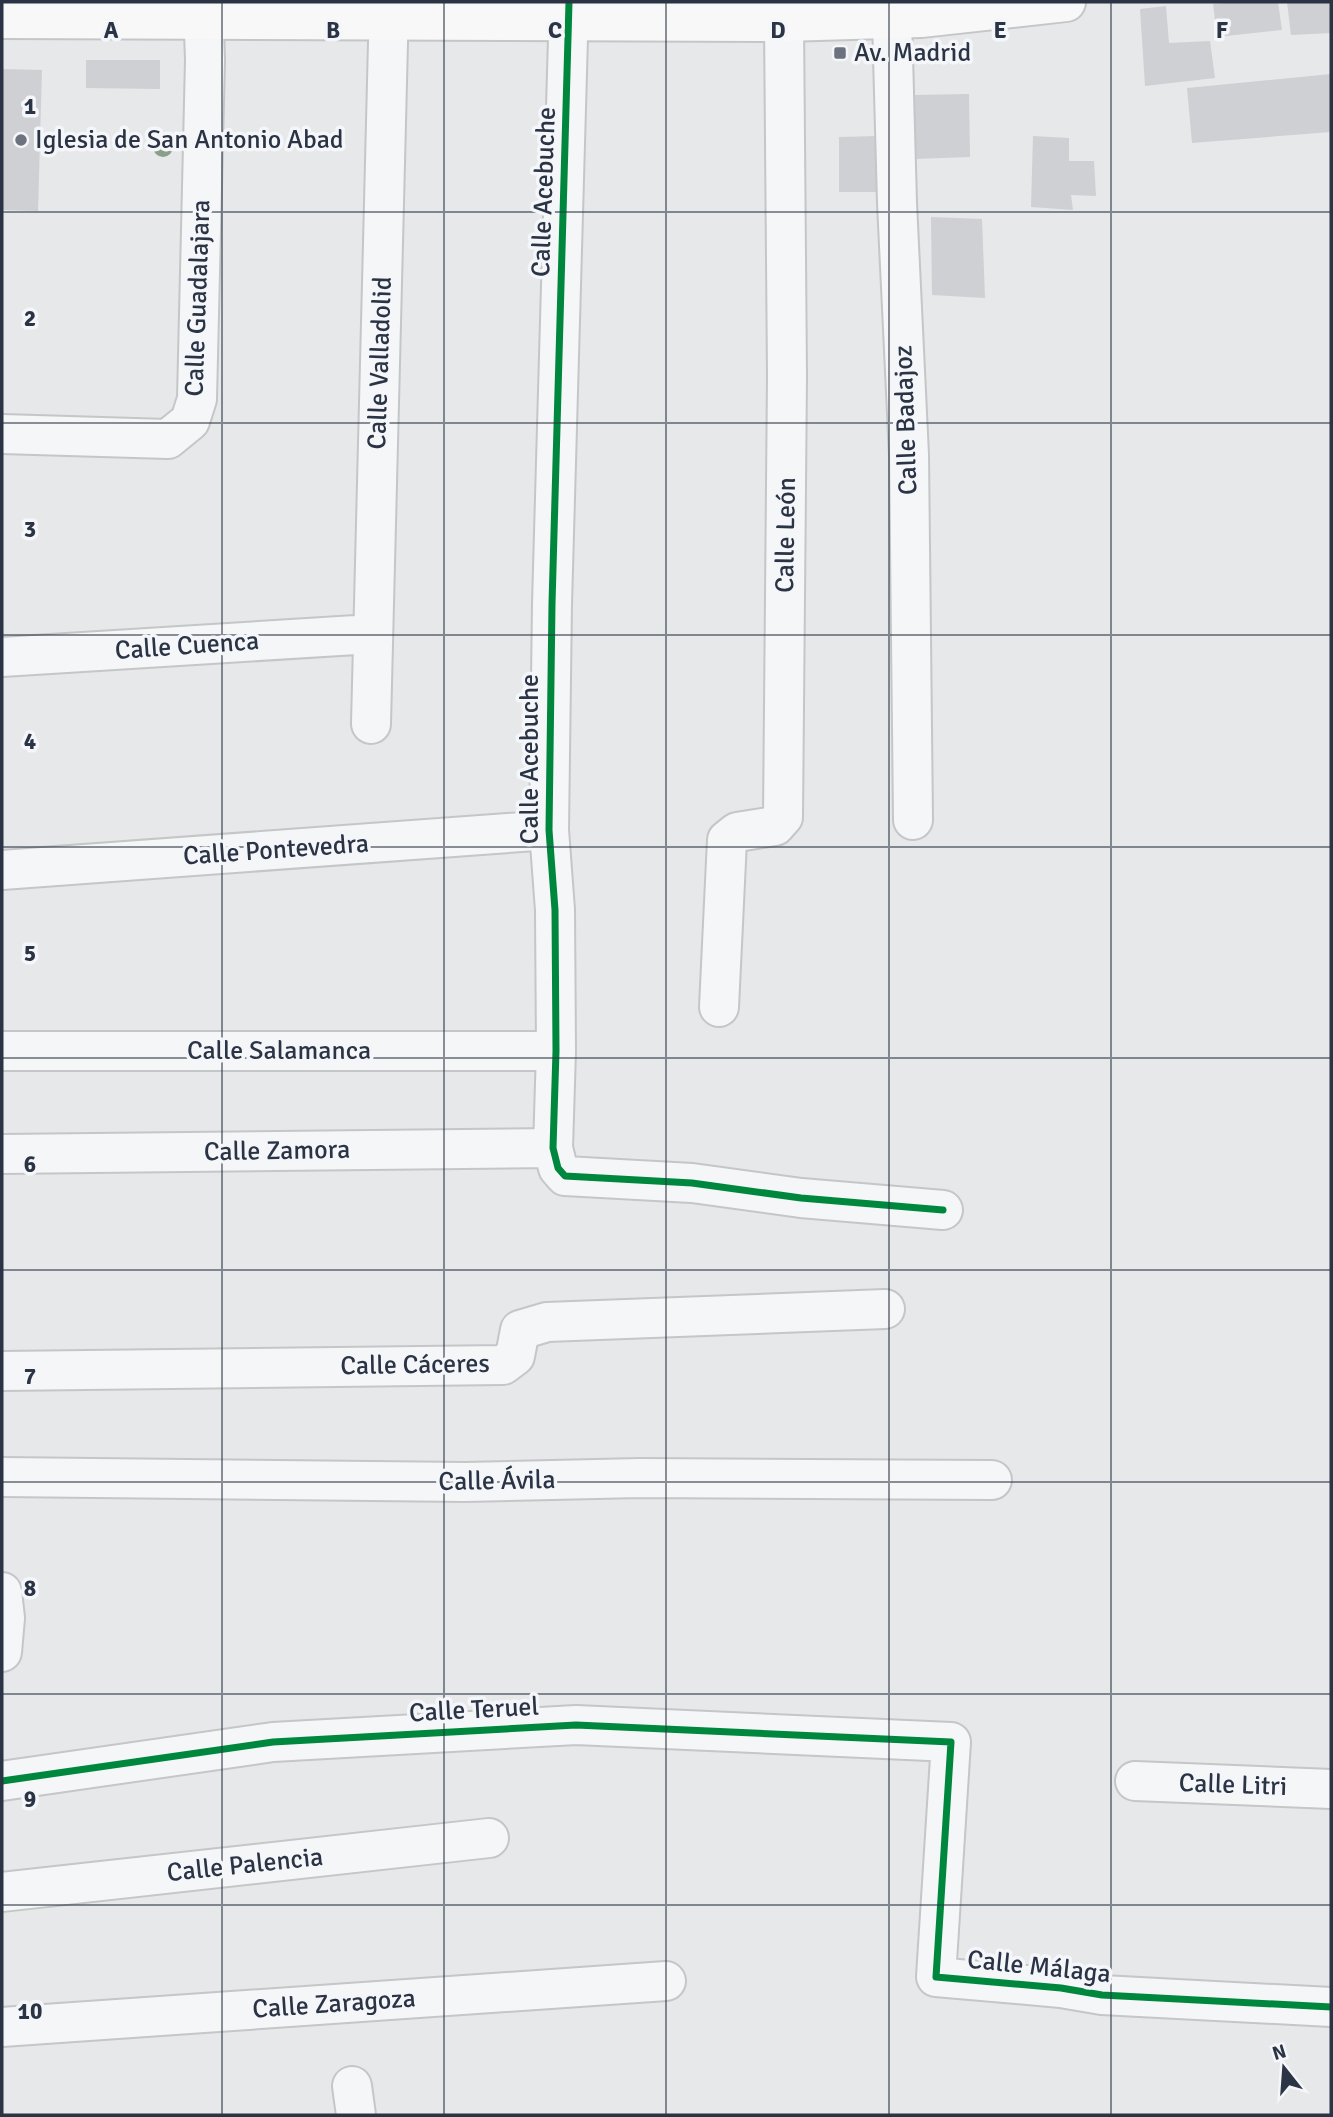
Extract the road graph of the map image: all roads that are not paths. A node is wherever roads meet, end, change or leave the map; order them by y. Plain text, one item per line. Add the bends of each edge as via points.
1 (1066, 2) edge
2 (745, 11) edge
3 (203, 12) edge
4 (390, 12) edge
5 (569, 12) edge
6 (21, 13) edge
7 (911, 13) edge
8 (784, 22) junction
9 (2, 434) edge
10 (372, 634) junction
11 (2, 657) edge
12 (371, 724) dead end
13 (913, 820) dead end
14 (549, 830) junction
15 (2, 870) edge
16 (719, 1007) dead end
17 (2, 1051) edge
18 (556, 1051) junction
19 (553, 1148) junction
20 (2, 1154) edge
21 (943, 1210) dead end
22 (885, 1309) dead end
23 (2, 1371) edge
24 (2, 1477) edge
25 (992, 1480) dead end
26 (2, 1591) edge
27 (2, 1652) edge
28 (951, 1742) joint
29 (2, 1781) edge
30 (1135, 1781) dead end
31 (1331, 1789) edge
32 (489, 1838) dead end
33 (2, 1892) edge
34 (666, 1981) dead end
35 (1331, 2007) edge
36 (2, 2027) edge

1 - 7 street
2 - 5 street
2 - 8 street
3 - 4 street
3 - 6 street
3 - 9 street, Calle Guadalajara via 197,399 190,421 168,439
4 - 5 street
4 - 10 street, Calle Valladolid
5 - 14 street, Calle Acebuche
7 - 8 street
7 - 13 street, Calle Badajoz via 897,204 909,455
8 - 16 street, Calle León via 783,817 775,827 737,832 727,839
10 - 11 street, Calle Cuenca
10 - 12 street, Calle Valladolid
14 - 15 street, Calle Pontevedra
14 - 18 street, Calle Acebuche
17 - 18 street, Calle Salamanca
18 - 19 street, Calle Acebuche
19 - 20 street, Calle Zamora
19 - 21 street via 565,1176 692,1182 801,1198
22 - 23 street, Calle Cáceres via 547,1322 520,1330 515,1356 503,1365
24 - 25 street, Calle Ávila via 465,1482
26 - 27 street
28 - 29 street, Calle Teruel via 576,1725 273,1742
28 - 35 street, Calle Málaga via 936,1977 1102,1995
30 - 31 street, Calle Litri
32 - 33 street, Calle Palencia
34 - 36 street, Calle Zaragoza

